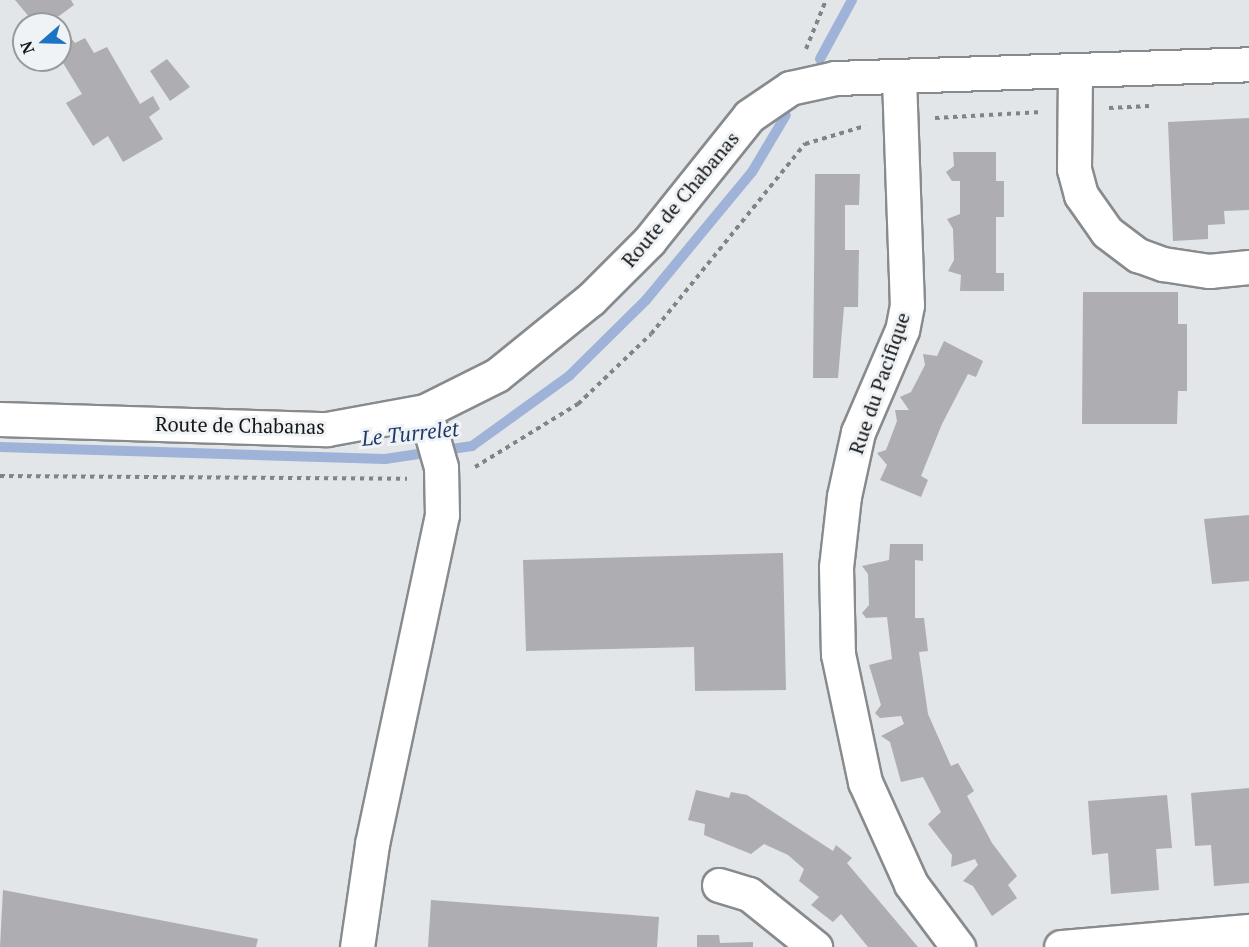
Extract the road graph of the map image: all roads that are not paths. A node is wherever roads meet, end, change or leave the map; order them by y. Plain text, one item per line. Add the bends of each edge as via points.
1 (1249, 64) edge
2 (1075, 73) junction
3 (899, 78) junction
4 (1249, 267) edge
5 (0, 419) edge
6 (429, 422) junction
7 (719, 885) dead end
8 (1229, 937) edge
9 (357, 947) edge
10 (815, 947) edge
11 (958, 947) edge
12 (1061, 947) edge

1 - 2 street, Route de Chabanas
2 - 3 street, Route de Chabanas
2 - 4 street via 1074,169 1082,195 1107,232 1138,255 1163,264 1209,271
3 - 6 street, Route de Chabanas via 834,78 790,88 750,116 649,241 591,299 497,375
3 - 11 street, Rue du Pacifique via 907,305 902,330 858,432 844,496 836,567 838,654 864,782 911,884
5 - 6 street, Route de Chabanas via 327,429
6 - 9 street via 441,474 442,515 372,844
7 - 10 street via 749,894
8 - 12 street

